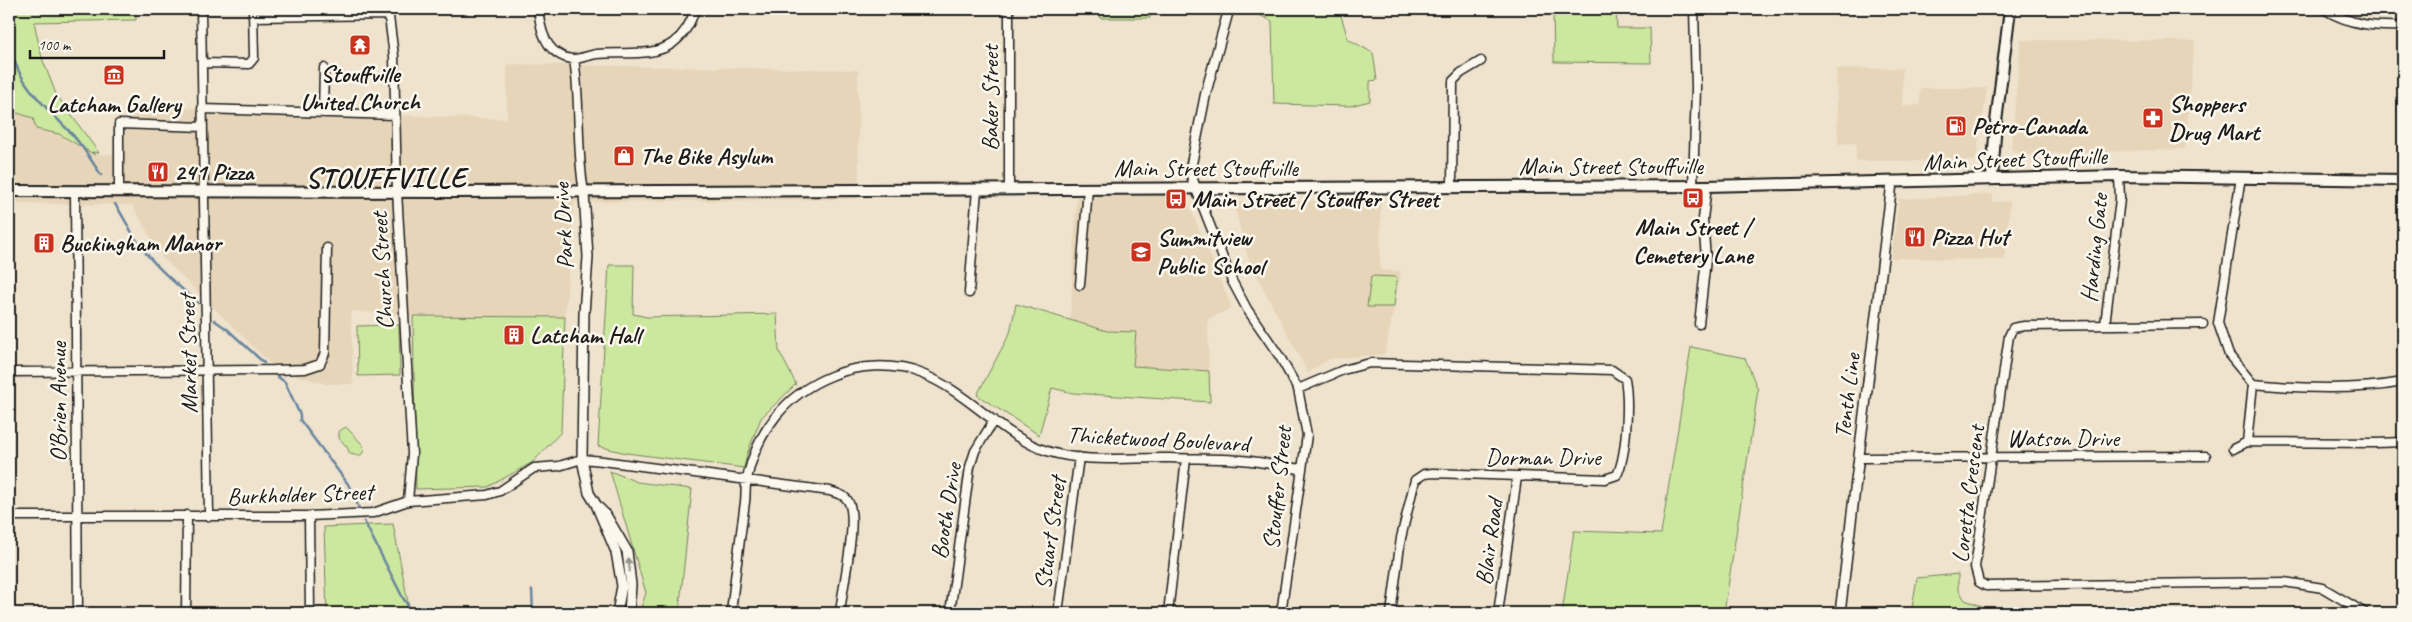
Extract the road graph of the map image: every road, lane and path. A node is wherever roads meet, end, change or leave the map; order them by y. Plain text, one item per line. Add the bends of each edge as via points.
1 (201, 9) edge
2 (538, 9) edge
3 (695, 9) edge
4 (1009, 9) edge
5 (1229, 9) edge
6 (1694, 9) edge
7 (2010, 9) edge
8 (2324, 9) edge
9 (389, 12) edge
10 (253, 13) edge
11 (2403, 26) edge
12 (574, 59) junction
13 (1481, 61) dead end
14 (202, 63) junction
15 (324, 68) dead end
16 (202, 109) junction
17 (323, 114) junction
18 (395, 114) junction
19 (203, 128) junction
20 (2119, 176) junction
21 (2241, 177) junction
22 (1992, 178) junction
23 (2403, 180) edge
24 (1892, 182) junction
25 (1693, 186) junction
26 (1706, 186) junction
27 (1195, 187) junction
28 (1452, 187) junction
29 (1009, 188) junction
30 (976, 189) junction
31 (1088, 189) junction
32 (9, 191) edge
33 (204, 191) junction
34 (397, 191) junction
35 (76, 192) junction
36 (119, 192) junction
37 (584, 192) junction
38 (327, 248) dead end
39 (1080, 285) dead end
40 (969, 294) dead end
41 (1699, 324) dead end
42 (2203, 324) dead end
43 (2105, 325) junction
44 (207, 371) junction
45 (9, 372) edge
46 (77, 372) junction
47 (2403, 382) edge
48 (2253, 384) junction
49 (1298, 389) junction
50 (994, 420) junction
51 (2247, 442) junction
52 (2403, 442) edge
53 (2233, 449) dead end
54 (2206, 456) dead end
55 (1079, 457) junction
56 (1991, 457) junction
57 (1860, 458) junction
58 (582, 459) junction
59 (1186, 460) junction
60 (1301, 469) junction
61 (1518, 477) junction
62 (746, 480) junction
63 (408, 501) junction
64 (597, 506) junction
65 (187, 515) junction
66 (209, 515) junction
67 (9, 516) edge
68 (76, 516) junction
69 (309, 516) junction
70 (78, 613) edge
71 (186, 613) edge
72 (310, 613) edge
73 (617, 613) edge
74 (629, 613) edge
75 (731, 613) edge
76 (840, 613) edge
77 (950, 613) edge
78 (1058, 613) edge
79 (1168, 613) edge
80 (1281, 613) edge
81 (1391, 613) edge
82 (1498, 613) edge
83 (1840, 613) edge
84 (2365, 613) edge

1 - 14 street, Market Street
2 - 12 street via 550,47
3 - 12 street via 687,30 662,48
4 - 29 street, Baker Street
5 - 27 street, Stouffer Street via 1206,92 1190,171
6 - 25 street
7 - 22 main road
8 - 11 street via 2358,24
9 - 10 street
9 - 18 street, Church Street
10 - 14 street via 254,58 249,64
12 - 37 street, Park Drive
13 - 28 street via 1453,81
14 - 16 street, Market Street
15 - 17 street
16 - 17 street
16 - 19 street, Market Street
17 - 18 street
18 - 34 street, Church Street
19 - 33 street, Market Street
19 - 36 street via 119,124
20 - 21 main road, Main Street Stouffville
20 - 22 main road, Main Street Stouffville
20 - 43 street, Harding Gate via 2120,199
21 - 23 main road, Main Street Stouffville
21 - 48 street via 2218,323 2229,355
22 - 24 main road, Main Street Stouffville
24 - 26 main road, Main Street Stouffville
24 - 57 street, Tenth Line
25 - 26 main road, Main Street Stouffville
25 - 28 main road, Main Street Stouffville
26 - 41 street via 1703,220 1706,259
27 - 28 main road, Main Street Stouffville
27 - 31 main road, Main Street Stouffville
27 - 49 street, Stouffer Street via 1246,309 1280,356
29 - 30 main road, Main Street Stouffville
29 - 31 main road, Main Street Stouffville
30 - 37 main road, Main Street Stouffville
30 - 40 street
31 - 39 street
32 - 35 main road, Main Street Stouffville
33 - 34 main road, Main Street Stouffville
33 - 36 main road, Main Street Stouffville
33 - 44 street, Market Street
34 - 37 main road, Main Street Stouffville
34 - 63 street, Church Street via 412,454
35 - 36 main road, Main Street Stouffville
35 - 46 street, O'Brien Avenue
37 - 58 street, Park Drive via 588,257
38 - 44 street via 325,353 320,364 303,369
42 - 43 street, Loretta Crescent
43 - 56 street, Loretta Crescent via 2013,328 2009,336
44 - 46 street
44 - 66 street, Market Street
45 - 46 street
46 - 68 street, O'Brien Avenue
47 - 48 street via 2320,388
48 - 51 street
49 - 60 street, Stouffer Street via 1307,434
49 - 61 street, Dorman Drive via 1370,363 1587,368 1612,370 1619,374 1627,390 1624,453 1617,474 1604,479
50 - 55 street, Thicketwood Boulevard via 1028,443 1047,451
50 - 62 street, Thicketwood Boulevard via 922,374 877,366 846,370 820,380 792,398 772,418 754,453
50 - 77 street, Booth Drive via 975,451 970,468
51 - 52 street
51 - 53 street
54 - 56 street, Watson Drive
55 - 59 street, Thicketwood Boulevard
55 - 78 street, Stuart Street
56 - 57 street, Watson Drive
56 - 84 street, Loretta Crescent via 1975,567 1979,582 1986,586 2284,582 2323,588
57 - 83 street, Tenth Line
58 - 62 street
58 - 63 street, Burkholder Street via 559,466 534,468 500,491 487,495
58 - 64 street, Park Drive via 589,493
59 - 60 street, Thicketwood Boulevard via 1251,461
59 - 79 street
60 - 80 street, Stouffer Street
61 - 81 street, Dorman Drive via 1433,473 1415,480 1401,538
61 - 82 street, Blair Road
62 - 75 street, Thicketwood Boulevard
62 - 76 street via 830,491 841,494 849,503 852,519
63 - 69 street, Burkholder Street via 373,513
64 - 73 street, Park Drive via 616,552 622,586
74 -> 64 street, Park Drive via 631,586 627,551
65 - 66 street, Burkholder Street
65 - 68 street, Burkholder Street
65 - 71 street
66 - 69 street, Burkholder Street
67 - 68 street, Burkholder Street
68 - 70 street, O'Brien Avenue
69 - 72 street

